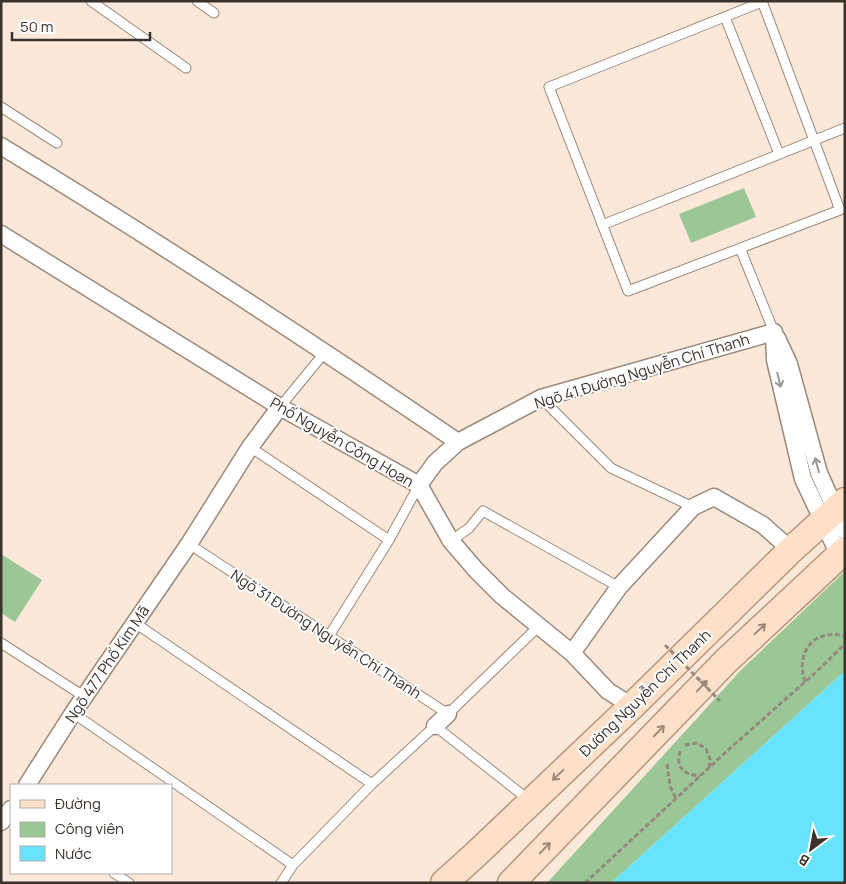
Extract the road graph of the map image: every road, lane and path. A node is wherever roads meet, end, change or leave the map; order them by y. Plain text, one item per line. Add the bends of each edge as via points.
1 (92, 1) edge
2 (197, 1) edge
3 (762, 2) edge
4 (214, 13) dead end
5 (726, 17) junction
6 (186, 68) dead end
7 (1, 107) edge
8 (845, 128) edge
9 (814, 140) junction
10 (58, 143) dead end
11 (1, 146) edge
12 (779, 154) junction
13 (602, 225) junction
14 (1, 234) edge
15 (740, 248) junction
16 (774, 332) junction
17 (325, 352) junction
18 (541, 398) junction
19 (280, 406) junction
20 (458, 442) junction
21 (250, 446) junction
22 (419, 485) junction
23 (693, 507) junction
24 (838, 528) edge
25 (389, 540) junction
26 (451, 541) junction
27 (189, 544) junction
28 (791, 550) junction
29 (619, 587) junction
30 (135, 623) junction
31 (540, 625) junction
32 (329, 636) junction
33 (845, 636) edge
34 (1, 643) edge
35 (845, 644) edge
36 (665, 645) dead end
37 (572, 653) junction
38 (805, 682) junction
39 (84, 697) junction
40 (720, 701) dead end
41 (632, 706) junction
42 (73, 713) junction
43 (448, 714) junction
44 (435, 726) junction
45 (685, 745) dead end
46 (680, 751) dead end
47 (667, 764) dead end
48 (709, 767) junction
49 (700, 776) junction
50 (28, 784) edge
51 (372, 784) junction
52 (676, 799) junction
53 (531, 801) junction
54 (10, 810) edge
55 (1, 822) edge
56 (474, 856) junction
57 (293, 865) junction
58 (115, 874) edge
59 (128, 883) edge
60 (281, 883) edge
61 (444, 883) edge
62 (457, 883) edge
63 (511, 883) edge
64 (585, 883) edge

1 - 6 lane
2 - 4 lane
3 - 5 lane
3 - 9 lane
5 - 12 lane
5 - 13 lane via 548,87
7 - 10 lane
8 - 9 lane
9 - 12 lane
9 - 15 lane via 840,210
11 - 17 street via 116,215
12 - 13 lane
13 - 15 lane via 628,291
14 - 19 street, Phố Nguyễn Công Hoan
15 - 16 lane
16 - 18 street, Ngõ 41 Đường Nguyễn Chí Thanh
16 - 24 street via 789,364
17 - 19 lane
17 - 20 street
18 - 20 street, Ngõ 41 Đường Nguyễn Chí Thanh
18 - 23 lane via 611,468
19 - 21 street, Ngõ 477 Phố Kim Mã
19 - 22 street, Phố Nguyễn Công Hoan
20 - 22 street, Ngõ 41 Đường Nguyễn Chí Thanh via 435,462
21 - 25 lane
21 - 27 street, Ngõ 477 Phố Kim Mã
22 - 25 lane
22 - 26 street, Phố Nguyễn Công Hoan
23 - 28 street via 714,497 763,526
23 - 29 street
24 - 28 main road, Đường Nguyễn Chí Thanh
63 -> 24 main road via 724,662
25 - 32 lane
26 - 29 lane via 484,511
26 - 31 street, Phố Nguyễn Công Hoan via 502,596
27 - 30 street, Ngõ 477 Phố Kim Mã
27 - 32 lane, Ngõ 31 Đường Nguyễn Chí Thanh
28 - 41 main road, Đường Nguyễn Chí Thanh
29 - 37 street
30 - 39 street, Ngõ 477 Phố Kim Mã
30 - 51 lane
31 - 37 street, Phố Nguyễn Công Hoan
31 - 43 lane
32 - 43 lane, Ngõ 31 Đường Nguyễn Chí Thanh
33 - 38 path via 825,634 807,649 801,660
34 - 39 lane
35 - 38 path
36 - 40 path, bridge
37 - 41 street, Phố Nguyễn Công Hoan via 608,691
38 - 48 path
39 - 42 street, Ngõ 477 Phố Kim Mã
41 -> 53 main road, Đường Nguyễn Chí Thanh
42 - 50 street, Ngõ 477 Phố Kim Mã
42 - 57 lane
43 - 44 street
44 - 51 lane
44 - 53 lane
45 - 48 path via 697,744 706,749
46 - 49 path via 680,768 688,774
47 - 52 path via 670,786
48 - 49 path
49 - 52 path
51 - 57 lane
52 - 64 path
53 - 56 main road, Đường Nguyễn Chí Thanh
54 - 55 street
56 - 61 main road, Đường Nguyễn Chí Thanh
56 - 62 main road
57 - 60 lane
58 - 59 lane

